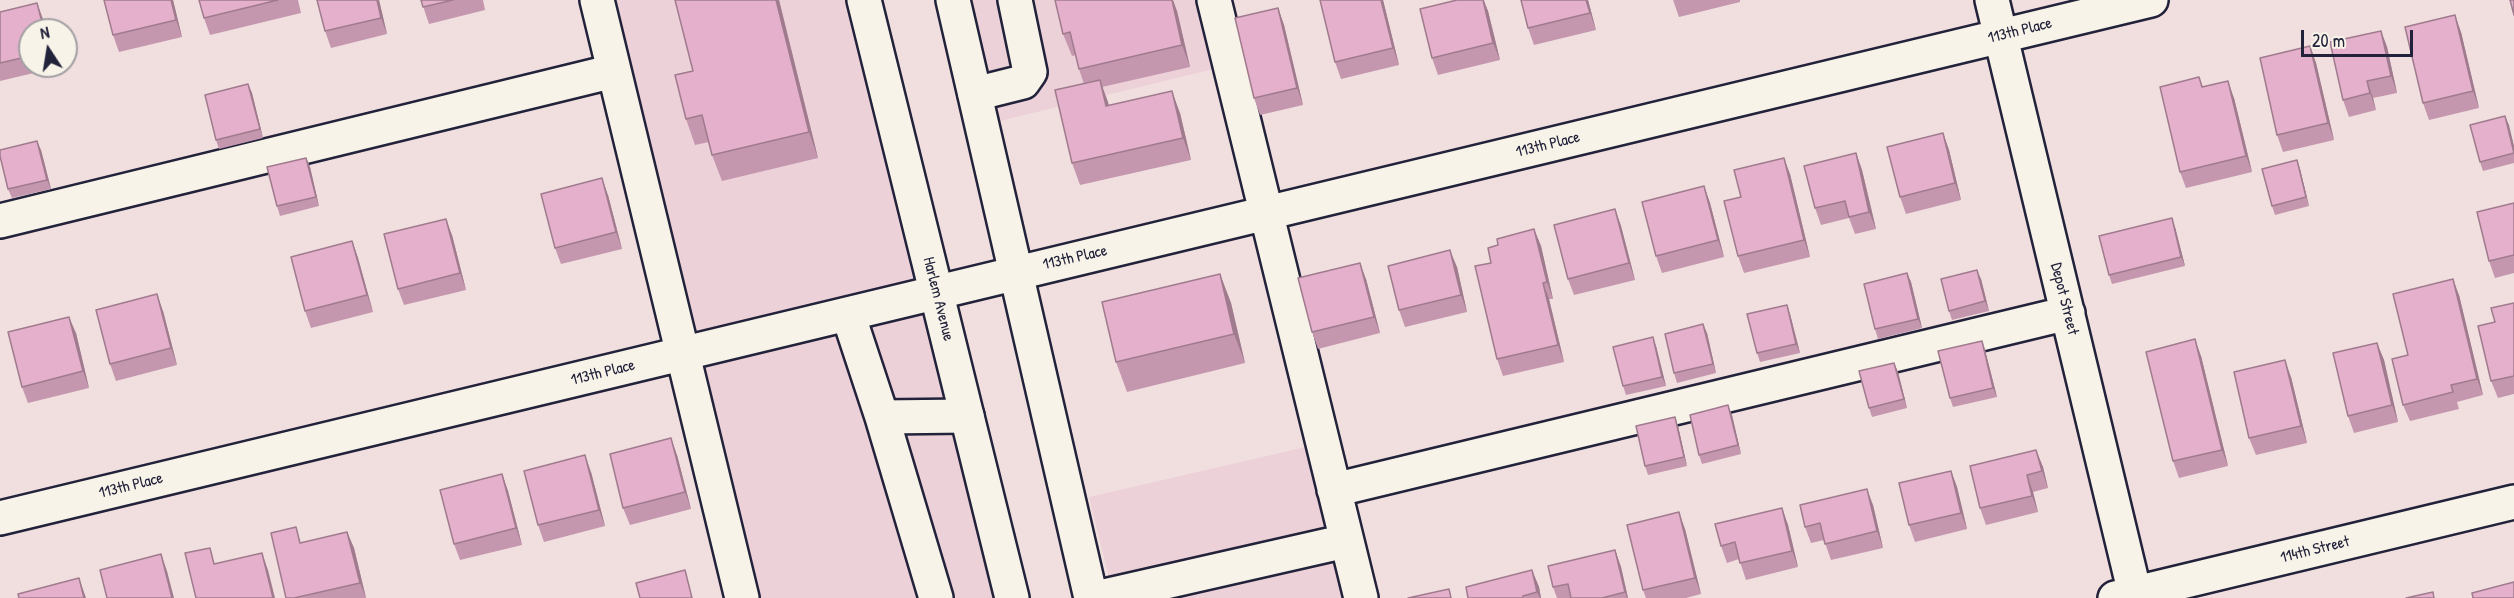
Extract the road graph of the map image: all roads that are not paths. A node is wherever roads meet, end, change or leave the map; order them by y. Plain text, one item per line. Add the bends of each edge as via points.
1 (597, 0) edge
2 (864, 0) edge
3 (953, 0) edge
4 (1015, 0) edge
5 (1214, 0) edge
6 (1992, 0) edge
7 (2151, 0) edge
8 (2001, 36) junction
9 (614, 71) junction
10 (975, 94) junction
11 (1266, 213) junction
12 (0, 221) edge
13 (1016, 272) junction
14 (936, 292) junction
15 (2068, 313) junction
16 (848, 314) junction
17 (683, 353) junction
18 (967, 416) junction
19 (882, 417) junction
20 (1334, 490) junction
21 (2514, 502) edge
22 (0, 518) edge
23 (1346, 541) junction
24 (2129, 596) edge
25 (742, 598) edge
26 (936, 598) edge
27 (1012, 598) edge
28 (1093, 598) edge
29 (1361, 598) edge

1 - 9 street
2 - 14 street, Harlem Avenue
3 - 10 street
4 - 10 street via 1030,72 1023,82
5 - 11 street
6 - 8 street, Depot Street
7 - 8 street, 113th Place
8 - 11 street, 113th Place
8 - 15 street, Depot Street
9 - 12 street
9 - 17 street
10 - 13 street
11 - 13 street, 113th Place
11 - 20 street
13 - 14 street, 113th Place
13 - 28 street
14 - 16 street, 113th Place
14 - 18 street, Harlem Avenue
15 - 20 street
15 - 24 street, Depot Street
16 - 17 street, 113th Place
16 - 19 street
17 - 22 street, 113th Place
17 - 25 street
18 - 19 street
18 - 27 street, Harlem Avenue
19 - 26 street
20 - 23 street
21 - 24 street, 114th Street
23 - 28 street
23 - 29 street

